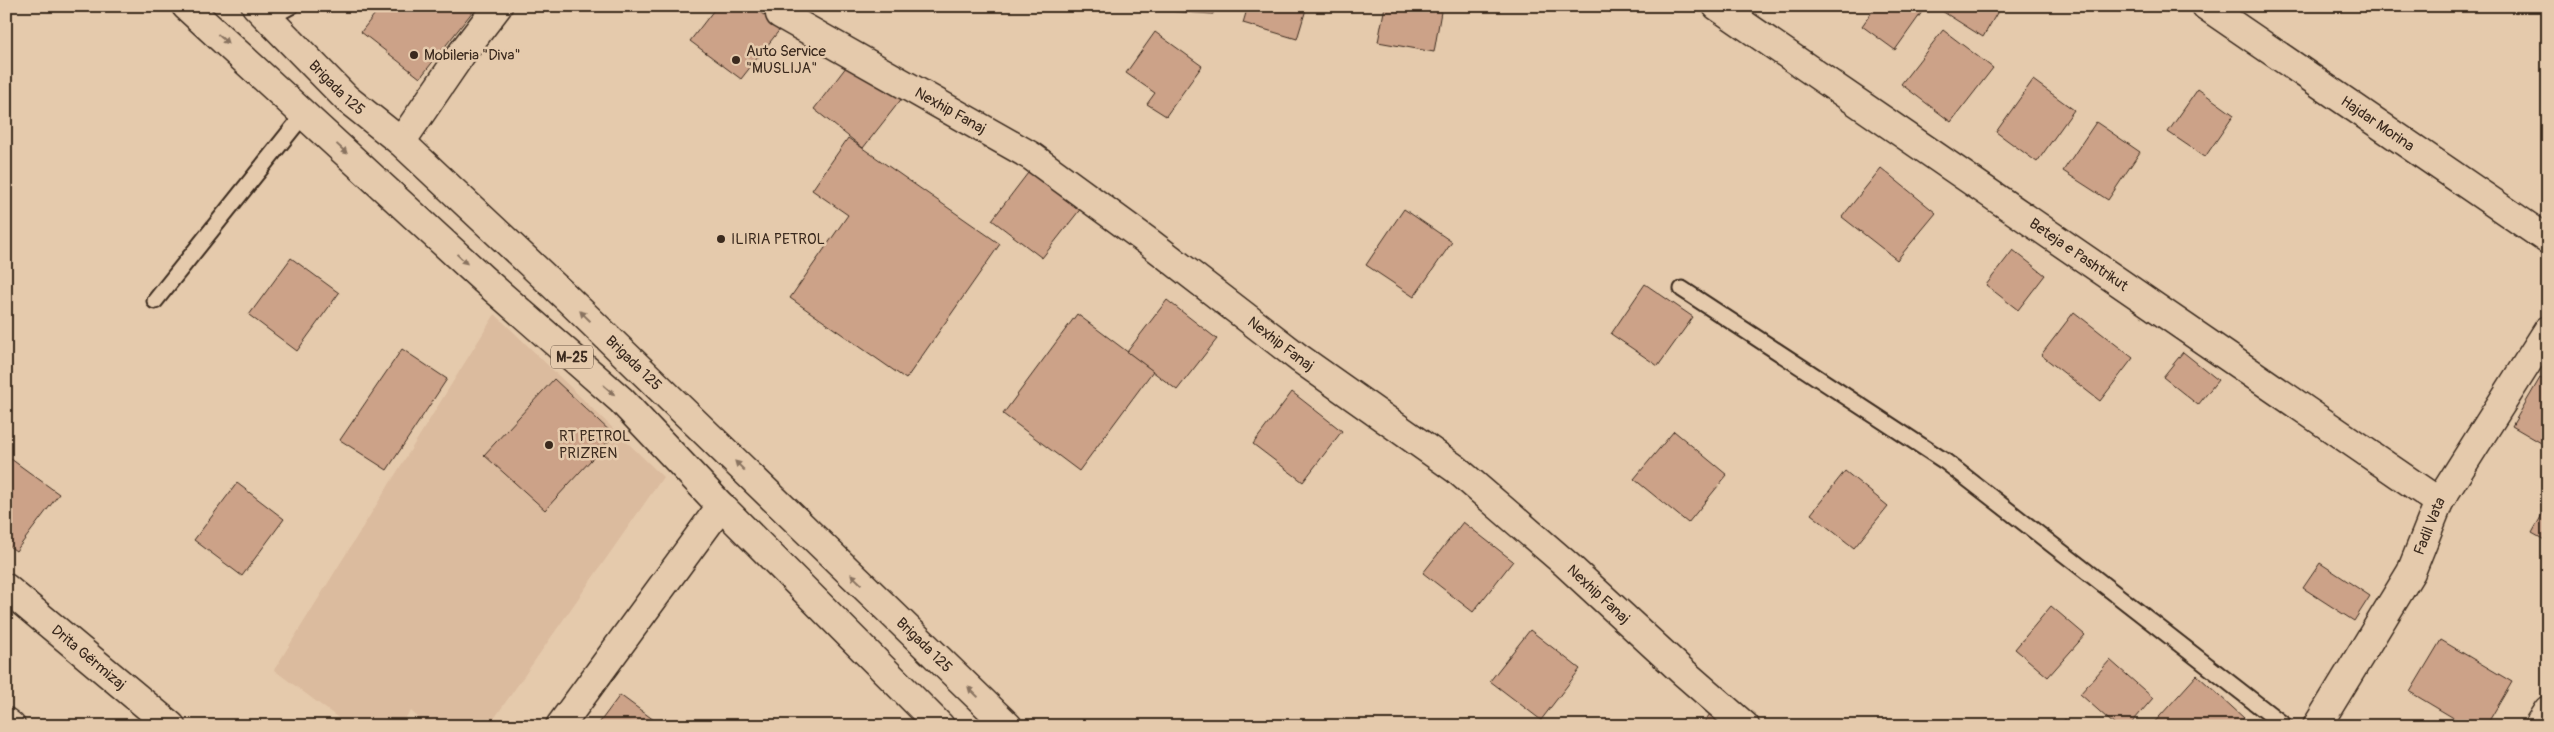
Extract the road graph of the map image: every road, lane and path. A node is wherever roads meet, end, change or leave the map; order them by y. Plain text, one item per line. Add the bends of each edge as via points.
1 (186, 6) edge
2 (498, 6) edge
3 (1717, 6) edge
4 (2206, 6) edge
5 (272, 10) edge
6 (780, 14) dead end
7 (304, 114) junction
8 (401, 142) junction
9 (2548, 240) edge
10 (1682, 289) dead end
11 (155, 302) dead end
12 (2548, 330) edge
13 (2439, 502) junction
14 (721, 506) junction
15 (6, 588) edge
16 (2548, 710) edge
17 (6, 722) edge
18 (11, 726) edge
19 (171, 726) edge
20 (560, 726) edge
21 (940, 726) edge
22 (1008, 726) edge
23 (1745, 726) edge
24 (2284, 726) edge
25 (2317, 726) edge
26 (2538, 726) edge

1 -> 7 street, M-25
2 - 8 street
3 - 13 street, Beteja e Pashtrikut
4 - 9 street, Hajdar Morina
5 - 8 street, Brigada 125 / M-25 via 347,99
6 - 23 street, Nexhip Fanaj via 1031,156 1150,243 1299,358 1456,469
7 - 11 lane
7 -> 14 street, M-25 via 484,280 621,400
22 -> 8 street, Brigada 125 / M-25 via 569,300
10 - 24 lane via 1946,462
12 - 13 street, Fadil Vata
13 - 25 street, Fadil Vata via 2411,572
14 - 20 street
14 - 21 street, M-25
15 - 19 street, Drita Gërmizaj
16 - 26 street
17 - 18 street

